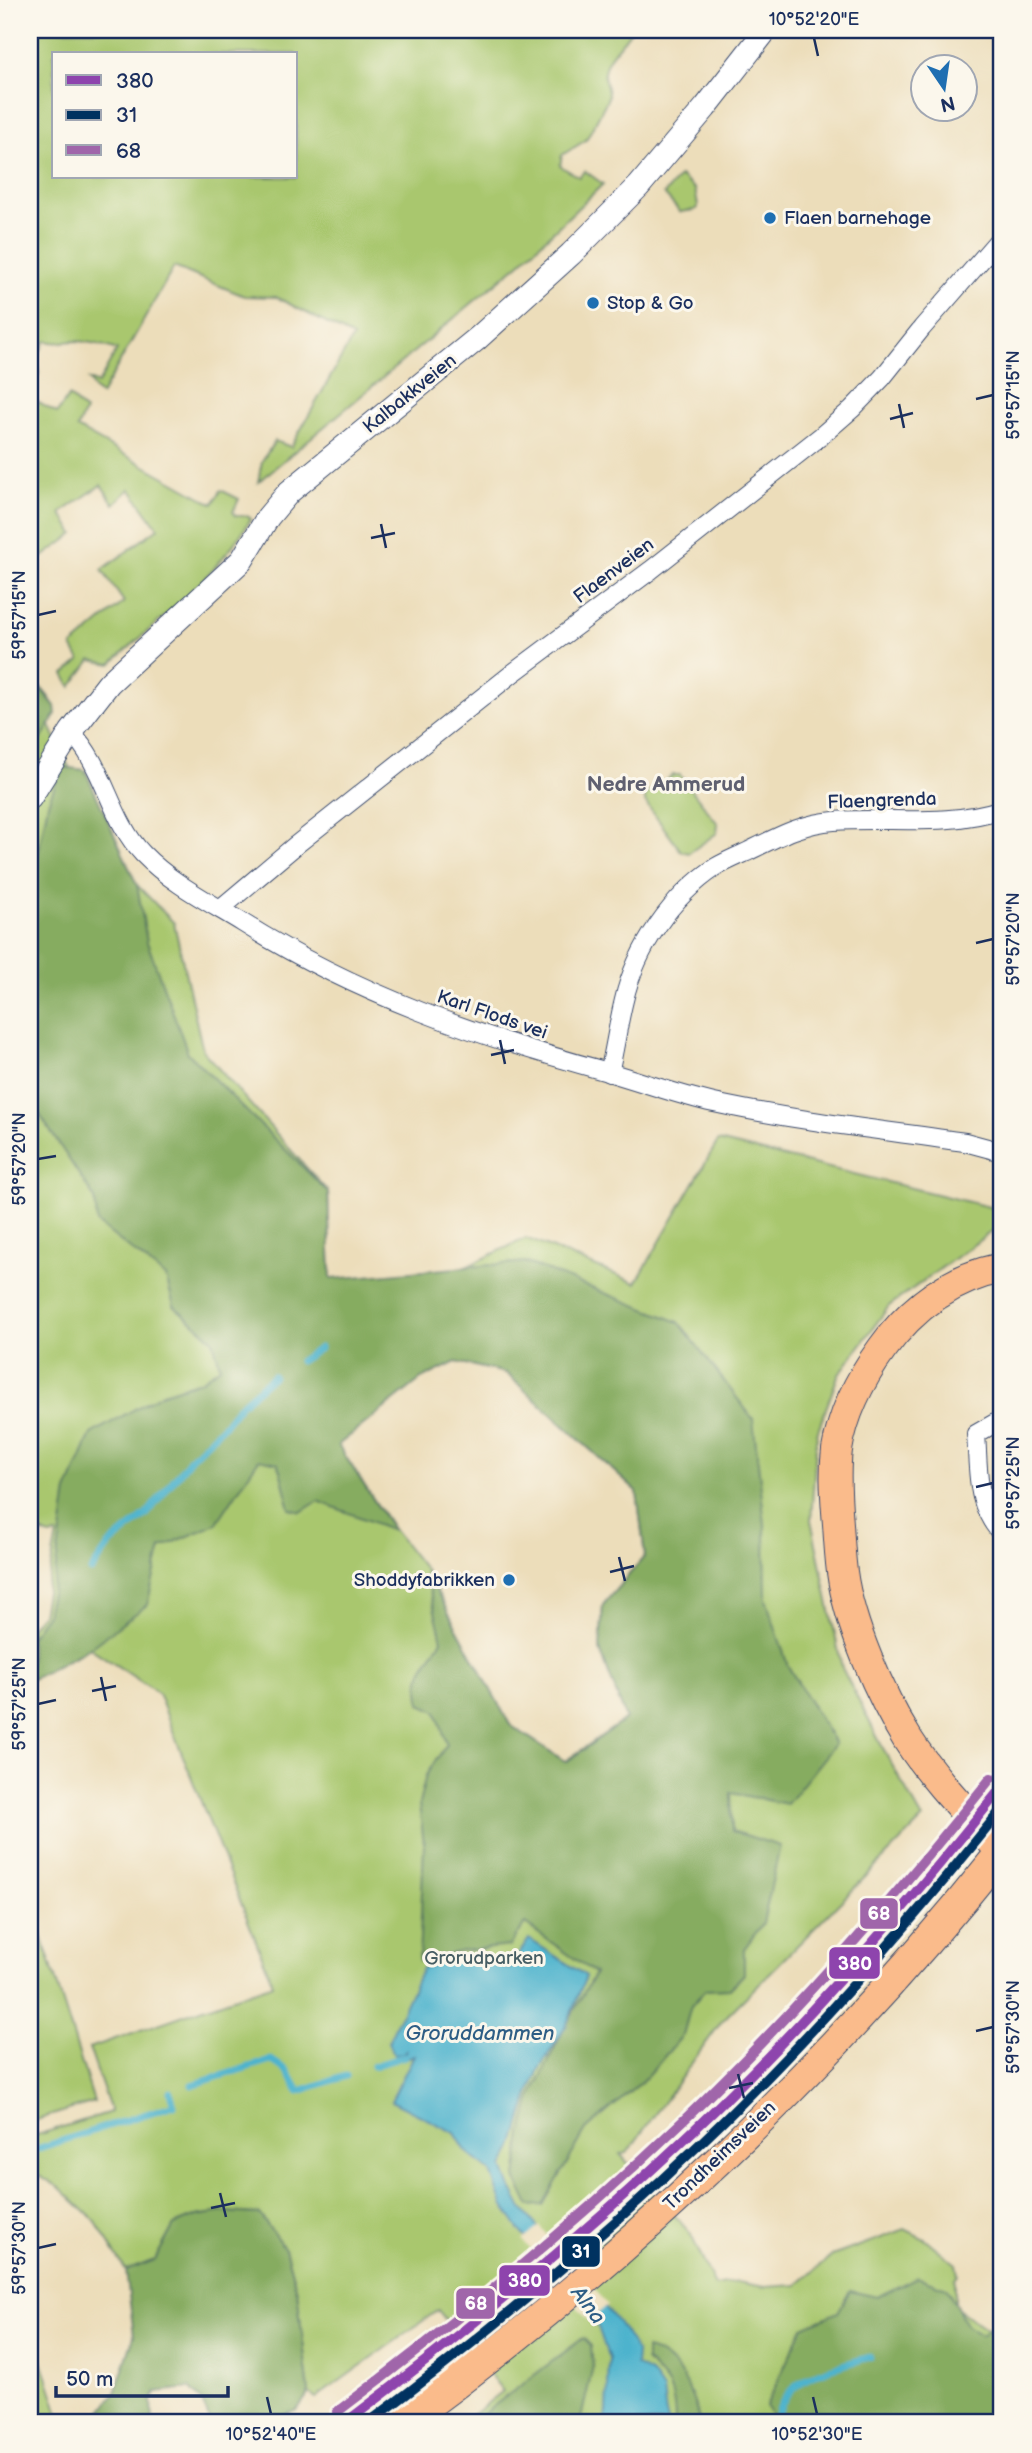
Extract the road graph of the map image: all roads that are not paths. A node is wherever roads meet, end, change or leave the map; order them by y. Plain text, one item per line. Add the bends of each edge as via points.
1 (766, 30) edge
2 (1002, 236) edge
3 (71, 732) junction
4 (31, 795) edge
5 (1002, 809) edge
6 (220, 909) junction
7 (609, 1073) junction
8 (1002, 1152) edge
9 (1002, 1268) edge
10 (1002, 1419) edge
11 (1002, 1534) edge
12 (1002, 1787) edge
13 (1002, 1850) edge
14 (345, 2423) edge
15 (403, 2423) edge

1 - 3 street, Kalbakkveien via 698,117 610,216 478,338 289,492 242,560 120,671
2 - 6 street, Flaenveien via 882,378 821,436 513,673
3 - 4 street, Kalbakkveien
3 - 6 street, Karl Flods vei via 90,756 142,854
5 - 7 street, Flaengrenda via 935,821 829,821 804,826 717,867 677,900 645,948 624,999
6 - 7 street, Karl Flods vei via 277,945 366,990 492,1039
7 - 8 street, Karl Flods vei via 714,1103
9 - 13 highway via 950,1285 914,1311 867,1369 849,1405 837,1450 836,1501 842,1574 881,1692 908,1741 946,1791
10 - 11 street via 976,1434 980,1497
12 - 14 highway, Trondheimsveien, bridge via 801,2021 700,2125 460,2336
13 - 15 highway, Trondheimsveien via 832,2047 735,2143 558,2303

